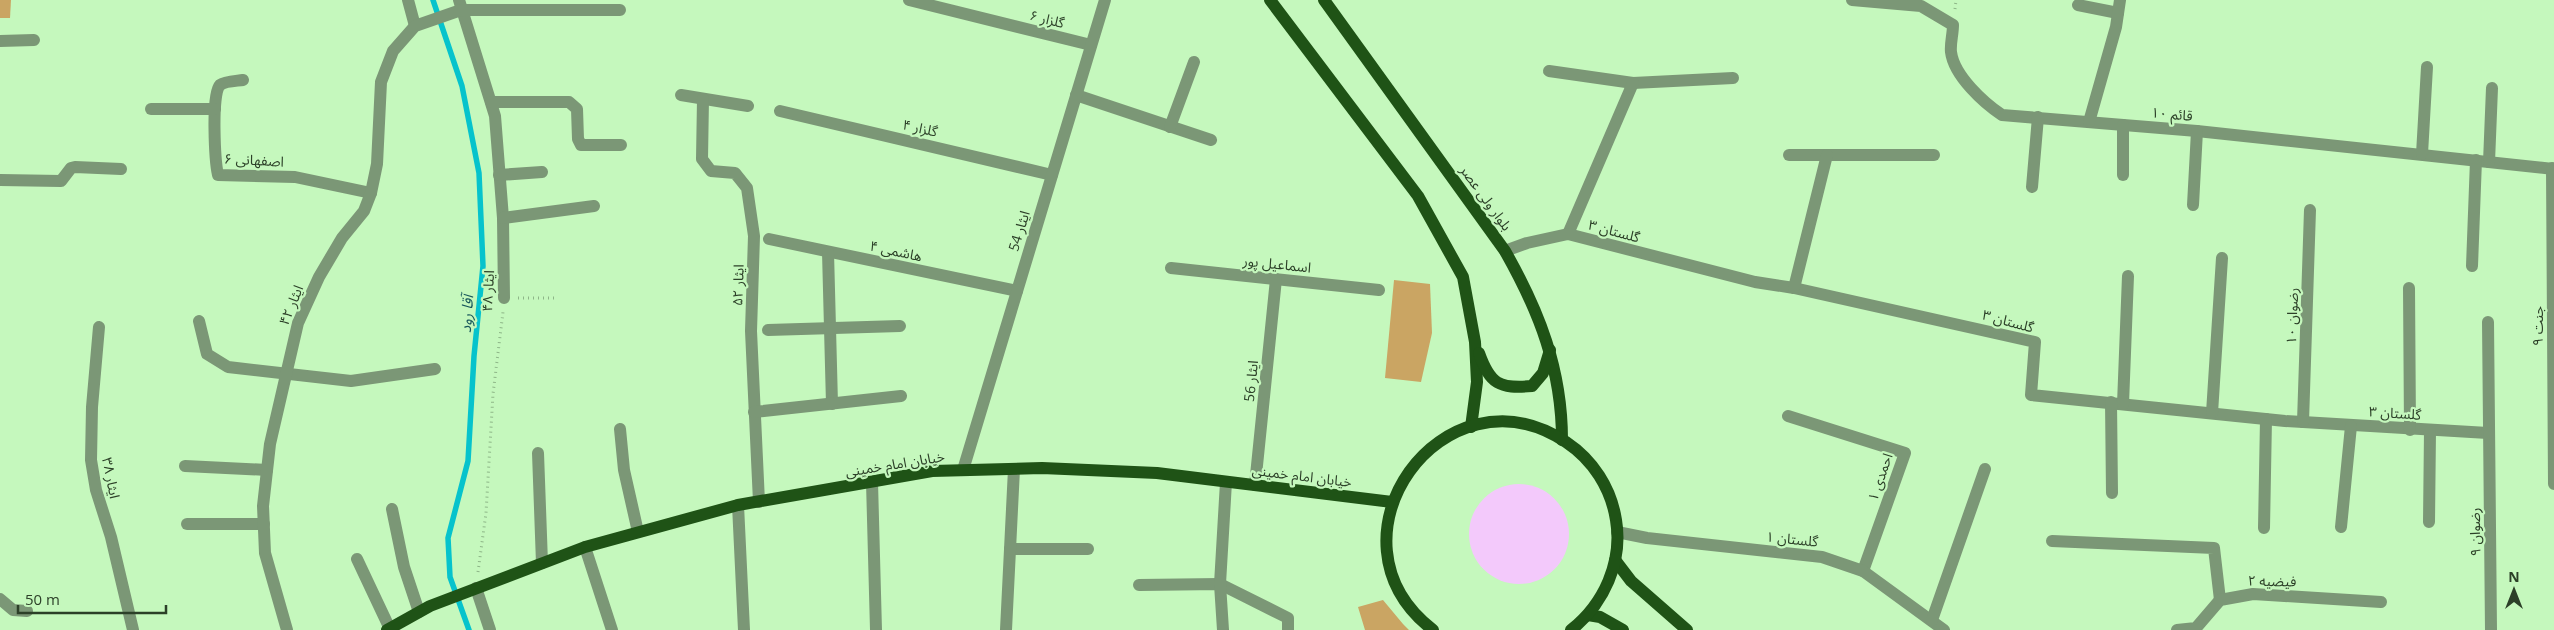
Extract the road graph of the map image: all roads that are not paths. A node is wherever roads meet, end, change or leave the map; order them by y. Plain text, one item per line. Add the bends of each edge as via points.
1 (408, 0) edge
2 (909, 0) edge
3 (1105, 0) edge
4 (1270, 0) edge
5 (1324, 0) edge
6 (1852, 0) edge
7 (2120, 0) edge
8 (1921, 3) edge
9 (2078, 5) dead end
10 (457, 8) edge
11 (620, 10) dead end
12 (2118, 14) junction
13 (415, 26) junction
14 (34, 40) dead end
15 (0, 41) edge
16 (1091, 45) junction
17 (1194, 62) dead end
18 (2427, 67) dead end
19 (1549, 71) dead end
20 (1733, 78) dead end
21 (243, 80) dead end
22 (1633, 83) junction
23 (2492, 88) dead end
24 (682, 95) dead end
25 (1076, 95) junction
26 (703, 98) junction
27 (491, 102) junction
28 (748, 106) dead end
29 (151, 109) dead end
30 (215, 109) junction
31 (780, 111) dead end
32 (2038, 117) junction
33 (2089, 122) junction
34 (2123, 125) junction
35 (1170, 127) junction
36 (2197, 131) junction
37 (1211, 140) dead end
38 (620, 144) dead end
39 (2422, 154) junction
40 (1789, 155) dead end
41 (1827, 155) junction
42 (1934, 155) dead end
43 (2482, 161) junction
44 (121, 169) dead end
45 (2553, 169) edge
46 (542, 172) dead end
47 (499, 175) junction
48 (1052, 175) junction
49 (2123, 175) dead end
50 (0, 180) edge
51 (2032, 186) dead end
52 (371, 193) junction
53 (2193, 205) dead end
54 (594, 206) dead end
55 (2310, 210) dead end
56 (503, 218) junction
57 (1568, 234) junction
58 (769, 239) dead end
59 (1505, 251) junction
60 (828, 252) junction
61 (2222, 258) dead end
62 (2472, 266) dead end
63 (1171, 268) dead end
64 (2128, 276) dead end
65 (1276, 279) junction
66 (1794, 288) junction
67 (2409, 288) dead end
68 (1379, 290) dead end
69 (1017, 291) junction
70 (504, 298) road end
71 (198, 322) dead end
72 (2488, 322) dead end
73 (900, 326) dead end
74 (100, 327) dead end
75 (829, 329) junction
76 (768, 330) dead end
77 (1475, 342) junction
78 (1550, 350) junction
79 (435, 369) dead end
80 (285, 373) junction
81 (900, 396) dead end
82 (2117, 403) junction
83 (832, 404) junction
84 (754, 412) junction
85 (2212, 413) junction
86 (1788, 416) dead end
87 (2266, 419) junction
88 (2304, 422) junction
89 (2351, 426) junction
90 (1471, 427) junction
91 (620, 429) dead end
92 (2410, 430) junction
93 (2430, 430) junction
94 (2488, 434) junction
95 (1562, 440) junction
96 (538, 452) dead end
97 (185, 466) dead end
98 (1014, 469) junction
99 (1985, 469) dead end
100 (267, 470) junction
101 (963, 470) junction
102 (872, 482) junction
103 (1226, 482) junction
104 (2554, 484) edge
105 (1255, 485) junction
106 (2112, 492) dead end
107 (759, 502) junction
108 (1392, 502) junction
109 (738, 505) junction
110 (392, 509) dead end
111 (2429, 522) dead end
112 (187, 524) dead end
113 (264, 524) junction
114 (2341, 527) dead end
115 (2264, 528) dead end
116 (638, 532) junction
117 (1617, 532) junction
118 (2052, 541) dead end
119 (585, 547) junction
120 (1010, 549) junction
121 (1088, 549) dead end
122 (357, 559) dead end
123 (1615, 560) junction
124 (542, 563) junction
125 (1864, 571) junction
126 (1139, 584) dead end
127 (1220, 584) junction
128 (476, 588) junction
129 (0, 599) edge
130 (2220, 600) junction
131 (2381, 602) dead end
132 (424, 609) junction
133 (27, 611) dead end
134 (1588, 615) junction
135 (1932, 620) junction
136 (388, 629) edge
137 (133, 630) edge
138 (286, 630) edge
139 (490, 630) edge
140 (612, 630) edge
141 (744, 630) edge
142 (876, 630) edge
143 (1006, 630) edge
144 (1223, 630) edge
145 (1288, 630) edge
146 (1433, 630) edge
147 (1570, 630) edge
148 (1623, 630) edge
149 (1687, 630) edge
150 (1944, 630) edge
151 (2177, 630) edge
152 (2491, 630) edge

1 - 13 street
2 - 16 street, گلزار ۶
3 - 16 street, ایثار 54
4 - 77 main road via 1418,196 1464,276
5 - 59 main road, بلوار ولی عصر
6 - 8 street, قائم ۱۰
7 - 12 street
8 - 32 street, قائم ۱۰ via 1953,25 1951,54 1962,76 1982,102 2002,115
9 - 12 street
10 - 11 street
10 - 13 street
10 - 27 street, ایثار ۴۸
12 - 33 street
13 - 52 street, ایثار ۴۲ via 393,51 381,82 377,164
14 - 15 street
16 - 25 street, ایثار 54
17 - 35 street
18 - 39 street
19 - 22 street
20 - 22 street
21 - 30 street, اصفهانی ۶ via 221,85
22 - 57 street
23 - 43 street
24 - 26 street
25 - 35 street
25 - 48 street, ایثار 54
26 - 28 street
26 - 84 street, ایثار ۵۲ via 702,159 711,171 736,173 747,188 754,236 751,331
27 - 38 street via 569,102 577,109 581,144
27 - 47 street, ایثار ۴۸ via 496,116
29 - 30 street
30 - 52 street, اصفهانی ۶ via 218,175 295,177
31 - 48 street, گلزار ۴
32 - 33 street, قائم ۱۰
32 - 51 street
33 - 34 street, قائم ۱۰
34 - 36 street, قائم ۱۰
34 - 49 street
35 - 37 street
36 - 39 street, قائم ۱۰
36 - 53 street
39 - 43 street, قائم ۱۰
40 - 41 street
41 - 42 street
41 - 66 street
43 - 45 street, قائم ۱۰
43 - 62 street
44 - 50 street via 75,166 60,181
45 - 104 street, جنت ۹
46 - 47 street
47 - 56 street, ایثار ۴۸
48 - 69 street, ایثار 54
52 - 80 street, ایثار ۴۲ via 364,211 342,238 319,277 298,323
54 - 56 street
55 - 88 street, رضوان ۱۰
56 - 70 street, ایثار ۴۸
57 - 59 street, گلستان ۳
57 - 66 street, گلستان ۳ via 1755,282
58 - 60 street, هاشمی ۴
59 - 78 main road, بلوار ولی عصر via 1526,289
60 - 69 street, هاشمی ۴
60 - 75 street
61 - 85 street
63 - 65 street, اسماعیل پور
64 - 82 street
65 - 68 street, اسماعیل پور
65 - 105 street, ایثار 56
66 - 82 street, گلستان ۳ via 2035,342 2031,395
67 - 92 street
69 - 101 street, ایثار 54
71 - 80 street via 207,354 228,367
72 - 94 street, رضوان ۹
73 - 75 street
74 - 137 street, ایثار ۳۸ via 92,407 91,460
75 - 76 street
75 - 83 street
77 - 78 main road via 1485,369 1494,382 1510,388 1532,386 1543,373
77 - 90 main road via 1477,382
78 - 95 main road, بلوار ولی عصر via 1558,378
79 - 80 street via 351,381
80 - 100 street, ایثار ۴۲
81 - 83 street
82 - 85 street, گلستان ۳
82 - 106 street
83 - 84 street
84 - 107 street, ایثار ۵۲
85 - 87 street, گلستان ۳
86 - 125 street, احمدی ۱ via 1904,452
87 - 88 street, گلستان ۳
87 - 115 street
88 - 89 street, گلستان ۳
89 - 92 street, گلستان ۳
89 - 114 street
90 - 95 main road via 1515,423 1546,431
90 - 108 main road via 1440,440 1416,461
91 - 116 street via 624,470
92 - 93 street, گلستان ۳
93 - 94 street, گلستان ۳
93 - 111 street
94 - 152 street, رضوان ۹
95 - 117 main road via 1584,457 1603,482 1614,511
96 - 124 street
97 - 100 street
98 - 101 main road, خیابان امام خمینی
98 - 103 main road, خیابان امام خمینی via 1158,473
98 - 120 street
99 - 135 street
100 - 113 street, ایثار ۴۲
101 - 102 main road, خیابان امام خمینی via 932,471
102 - 107 main road, خیابان امام خمینی
102 - 142 street
103 - 105 main road, خیابان امام خمینی
103 - 127 street
105 - 108 main road, خیابان امام خمینی
107 - 109 main road, خیابان امام خمینی
108 - 146 main road via 1386,538 1394,579 1409,606
109 - 116 main road, خیابان امام خمینی
109 - 141 street
110 - 132 street via 404,567
112 - 113 street
113 - 138 street, ایثار ۴۲ via 265,553
116 - 119 main road, خیابان امام خمینی
117 - 123 main road
117 - 125 street, گلستان ۱ via 1822,557
118 - 130 street via 2214,548
119 - 124 main road, خیابان امام خمینی
119 - 140 street
120 - 121 street
120 - 143 street
122 - 136 street
123 - 134 main road via 1606,588
123 - 149 main road via 1631,581
124 - 128 main road, خیابان امام خمینی
125 - 135 street, گلستان ۱
126 - 127 street
127 - 144 street
127 - 145 street via 1288,618
128 - 132 main road, خیابان امام خمینی
128 - 139 street
129 - 133 street via 13,610
130 - 131 street, فیضیه ۲ via 2253,594
130 - 151 street via 2196,628
132 - 136 main road
134 - 147 main road
134 - 148 main road via 1600,617
135 - 150 street, گلستان ۱

